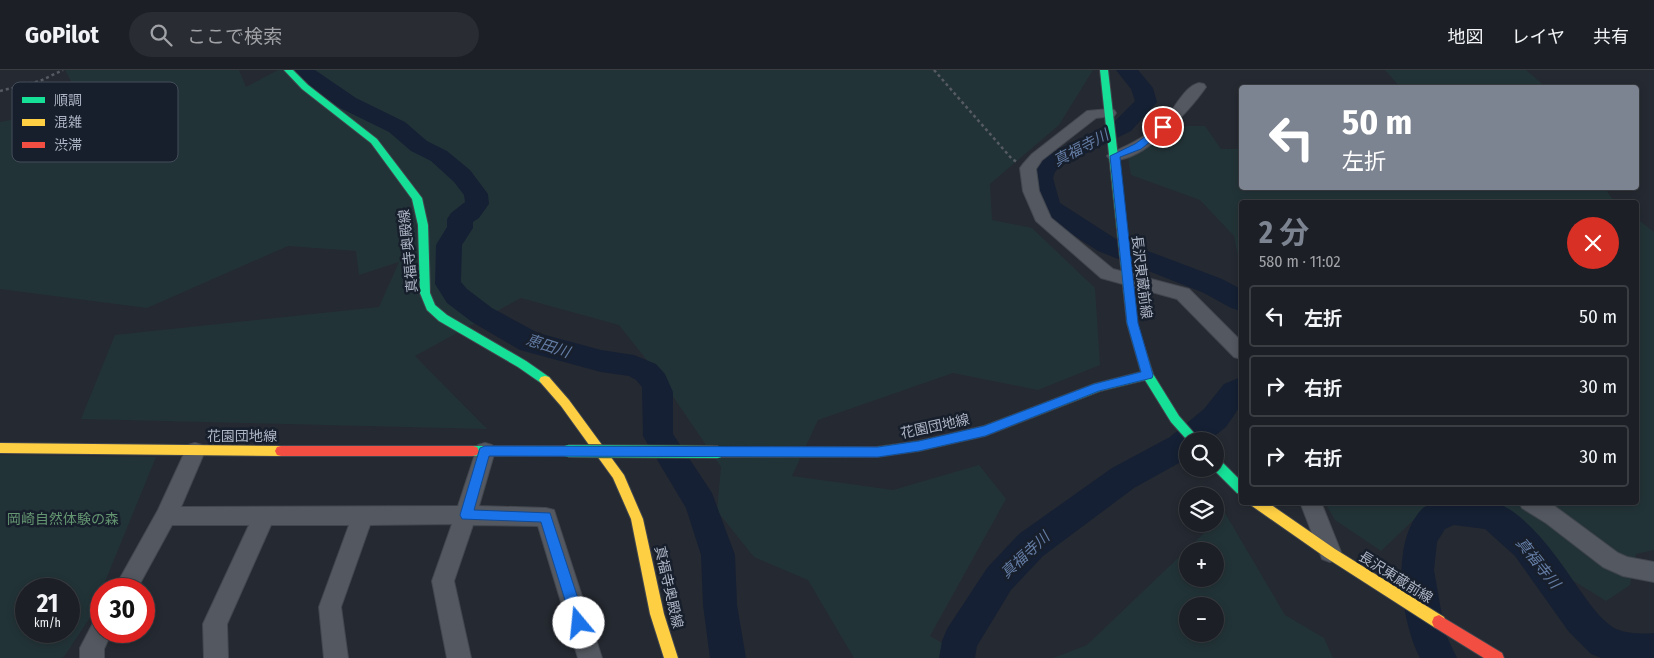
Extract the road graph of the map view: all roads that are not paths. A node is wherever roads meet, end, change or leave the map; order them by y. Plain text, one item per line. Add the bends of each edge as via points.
1 (288, 70) edge
2 (1104, 70) edge
3 (1198, 87) dead end
4 (1109, 116) junction
5 (1114, 152) junction
6 (1126, 274) junction
7 (1239, 350) edge
8 (1148, 375) junction
9 (1187, 432) edge
10 (0, 448) edge
11 (194, 451) junction
12 (485, 451) junction
13 (1224, 472) edge
14 (1239, 487) edge
15 (1260, 505) edge
16 (1311, 505) edge
17 (1535, 505) edge
18 (363, 515) junction
19 (466, 515) junction
20 (166, 516) junction
21 (264, 516) junction
22 (1330, 553) junction
23 (1654, 572) edge
24 (131, 578) edge
25 (95, 643) edge
26 (92, 658) edge
27 (216, 658) edge
28 (336, 658) edge
29 (458, 658) edge
30 (590, 658) edge
31 (671, 658) edge
32 (1497, 658) edge

1 - 31 street, 真福寺奥殿線 via 374,140 417,198 423,225 425,293 431,307 443,318 544,380 618,475 637,518 657,614
2 - 4 street, 長沢東蔵前線
3 - 5 street via 1175,117 1151,137 1138,146
4 - 5 street, 長沢東蔵前線
4 - 6 street via 1092,114 1037,157 1028,168 1031,191 1044,221 1107,274
5 - 6 street, 長沢東蔵前線
6 - 7 street via 1183,294
6 - 8 street, 長沢東蔵前線 via 1132,323
8 - 9 street, 長沢東蔵前線
8 - 12 street, 花園団地線, bridge via 1098,387 985,431 878,452
10 - 11 street, 花園団地線
11 - 12 street, 花園団地線
11 - 20 street
12 - 19 street
13 - 14 street
15 - 22 street, 長沢東蔵前線
16 - 22 street
17 - 23 street via 1605,556 1623,566
18 - 19 street
18 - 21 street
18 - 28 street via 330,607
19 - 29 street via 443,581
19 - 30 street via 546,517
20 - 21 street
20 - 24 street
21 - 27 street via 215,624
22 - 32 street, 長沢東蔵前線
25 - 26 street

